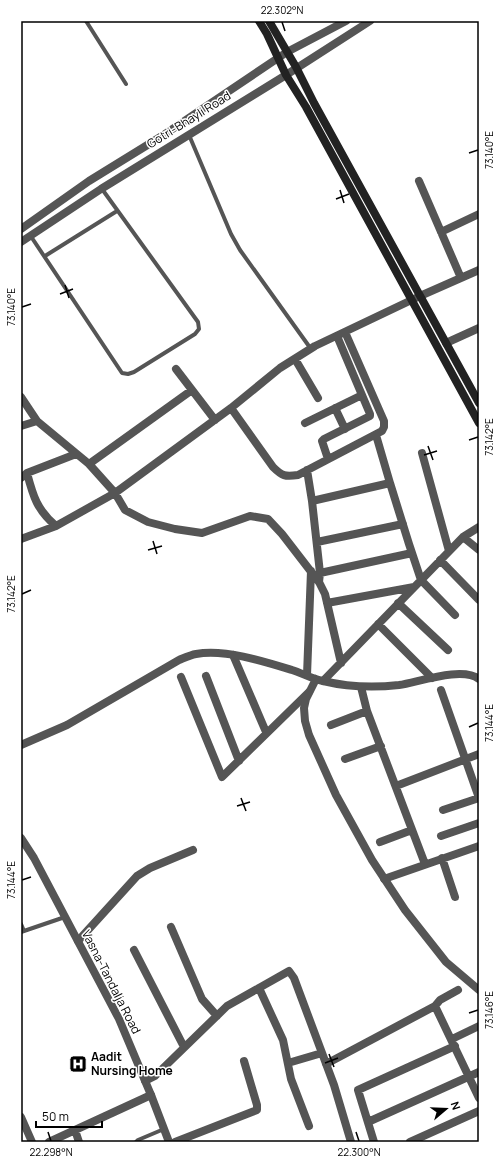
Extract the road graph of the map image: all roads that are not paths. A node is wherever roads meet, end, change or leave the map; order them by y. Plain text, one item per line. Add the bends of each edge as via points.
1 (86, 21) edge
2 (258, 21) edge
3 (269, 21) edge
4 (346, 21) edge
5 (370, 21) edge
6 (287, 52) junction
7 (279, 58) junction
8 (296, 67) junction
9 (286, 74) junction
10 (126, 84) dead end
11 (189, 135) junction
12 (419, 181) dead end
13 (101, 188) junction
14 (117, 211) junction
15 (479, 214) edge
16 (21, 229) edge
17 (441, 232) junction
18 (30, 235) junction
19 (21, 242) edge
20 (45, 256) junction
21 (479, 270) edge
22 (461, 278) junction
23 (420, 296) junction
24 (412, 300) junction
25 (479, 328) edge
26 (341, 334) junction
27 (446, 343) junction
28 (311, 349) junction
29 (295, 359) junction
30 (176, 369) dead end
31 (192, 390) junction
32 (362, 395) junction
33 (21, 397) edge
34 (318, 398) dead end
35 (479, 403) edge
36 (232, 408) junction
37 (335, 408) junction
38 (215, 420) junction
39 (37, 421) junction
40 (305, 422) dead end
41 (479, 423) edge
42 (21, 426) edge
43 (345, 429) junction
44 (376, 435) junction
45 (422, 453) dead end
46 (76, 454) junction
47 (328, 459) junction
48 (89, 464) junction
49 (307, 470) junction
50 (24, 476) edge
51 (390, 483) junction
52 (115, 493) junction
53 (312, 501) junction
54 (403, 524) junction
55 (56, 526) junction
56 (479, 528) edge
57 (463, 537) junction
58 (21, 539) edge
59 (317, 542) junction
60 (479, 550) edge
61 (449, 551) junction
62 (412, 553) junction
63 (440, 560) junction
64 (311, 571) junction
65 (320, 573) junction
66 (422, 580) junction
67 (320, 582) junction
68 (414, 588) junction
69 (479, 600) edge
70 (327, 603) junction
71 (398, 603) junction
72 (455, 615) dead end
73 (378, 624) junction
74 (448, 650) dead end
75 (233, 655) junction
76 (341, 663) junction
77 (307, 675) junction
78 (181, 676) dead end
79 (206, 676) dead end
80 (432, 678) junction
81 (479, 679) edge
82 (320, 680) junction
83 (361, 687) junction
84 (441, 690) dead end
85 (309, 692) junction
86 (367, 710) junction
87 (331, 725) dead end
88 (266, 732) junction
89 (21, 745) edge
90 (381, 746) junction
91 (479, 754) edge
92 (345, 759) dead end
93 (466, 759) junction
94 (239, 761) junction
95 (396, 786) junction
96 (479, 798) edge
97 (443, 810) dead end
98 (479, 823) edge
99 (412, 830) junction
100 (441, 836) dead end
101 (21, 838) edge
102 (380, 842) dead end
103 (478, 848) edge
104 (193, 850) dead end
105 (442, 858) junction
106 (425, 864) junction
107 (384, 879) junction
108 (455, 897) dead end
109 (65, 918) junction
110 (21, 924) edge
111 (171, 927) dead end
112 (23, 932) edge
113 (78, 941) junction
114 (134, 950) dead end
115 (259, 988) junction
116 (458, 990) dead end
117 (479, 990) edge
118 (435, 1006) junction
119 (217, 1016) junction
120 (479, 1026) edge
121 (453, 1042) junction
122 (184, 1048) junction
123 (322, 1052) junction
124 (244, 1061) dead end
125 (288, 1063) junction
126 (326, 1064) junction
127 (479, 1072) edge
128 (469, 1077) junction
129 (145, 1081) junction
130 (151, 1095) junction
131 (479, 1098) edge
132 (479, 1111) edge
133 (21, 1117) edge
134 (368, 1122) junction
135 (309, 1126) dead end
136 (164, 1128) junction
137 (75, 1130) junction
138 (32, 1142) edge
139 (50, 1142) edge
140 (79, 1142) edge
141 (136, 1142) edge
142 (169, 1142) edge
143 (175, 1142) edge
144 (351, 1142) edge
145 (374, 1142) edge
146 (410, 1142) edge

1 - 10 lane
2 - 7 main road
3 - 6 main road
4 - 6 street, Gotri-Bhayli Road
5 - 8 street, Gotri-Bhayli Road
6 - 7 street, Gotri-Bhayli Road
6 - 8 main road
7 - 9 main road
7 - 16 street, Gotri-Bhayli Road via 89,181
8 - 9 street, Gotri-Bhayli Road
8 - 23 main road
9 - 11 street, Gotri-Bhayli Road
9 - 24 main road
11 - 13 street, Gotri-Bhayli Road
11 - 28 lane via 240,250
12 - 17 street
13 - 14 lane
13 - 18 street, Gotri-Bhayli Road
14 - 20 lane
14 - 20 lane via 198,322 199,329 195,334 134,372 122,373
15 - 17 street
17 - 22 street
18 - 19 street, Gotri-Bhayli Road
18 - 20 lane
21 - 22 street
22 - 23 street
23 - 24 street
23 - 27 main road
24 - 26 street
24 - 41 main road
25 - 27 street
26 - 28 street
26 - 32 street
26 - 44 street via 384,421 382,431
27 - 35 main road
28 - 29 street
29 - 34 street
29 - 36 street via 280,368
30 - 31 street
31 - 38 street
31 - 48 street
32 - 37 street
32 - 43 street via 370,416
33 - 39 street
36 - 38 street
36 - 49 street via 279,473 286,476 298,475
37 - 40 street
37 - 43 street
38 - 52 street
39 - 42 street
39 - 46 street
43 - 47 street via 322,442
44 - 47 street
44 - 51 street
45 - 61 street
46 - 48 street
46 - 50 street
47 - 49 street
48 - 52 street
49 - 53 street
50 - 55 street via 36,503
51 - 53 street
51 - 54 street
52 - 55 street
52 - 64 street via 125,510 148,522 175,529 202,533 250,516 268,519
53 - 59 street
54 - 59 street
54 - 62 street
55 - 58 street
56 - 57 street
57 - 60 street
57 - 61 street
59 - 65 street
61 - 63 street
62 - 65 street
62 - 66 street
63 - 66 street
63 - 69 street
64 - 67 street
64 - 77 street
65 - 67 street
66 - 68 street
66 - 72 street
67 - 70 street
68 - 70 street
68 - 71 street
70 - 76 street
71 - 73 street
71 - 74 street
73 - 76 street
73 - 80 street
75 - 77 street
75 - 88 street
75 - 89 street via 195,654 179,660 67,725
76 - 82 street
77 - 82 street
78 - 94 street via 222,777
79 - 94 street
80 - 81 street via 454,673
80 - 83 street via 393,686
82 - 83 street
82 - 85 street
83 - 86 street
84 - 93 street
85 - 88 street
85 - 107 street via 304,708 309,736 336,795
86 - 87 street
86 - 90 street
88 - 94 street
90 - 92 street
90 - 95 street
91 - 93 street
93 - 95 street
93 - 96 street
95 - 99 street
96 - 97 street
98 - 100 street
99 - 102 street
99 - 106 street
101 - 109 street, Vasna-Tandalja Road
103 - 105 street
104 - 113 street via 137,876
105 - 106 street
105 - 108 street
106 - 107 street
107 - 117 street via 446,962
109 - 112 lane
109 - 113 street, Vasna-Tandalja Road
110 - 112 lane
111 - 119 street via 202,999
113 - 129 street, Vasna-Tandalja Road via 119,1019
114 - 122 street
115 - 119 street via 227,1006
115 - 123 street via 289,971
115 - 125 street via 283,1040
116 - 118 street via 440,1000
118 - 121 street
118 - 126 street
119 - 122 street
120 - 121 street
121 - 128 street
121 - 134 street via 358,1090
122 - 129 street via 155,1076
123 - 125 street
123 - 126 street
124 - 143 street via 257,1110
125 - 135 street via 291,1079
126 - 144 street
127 - 128 street
128 - 131 street
128 - 134 street
129 - 130 street, Vasna-Tandalja Road
130 - 136 street, Vasna-Tandalja Road
130 - 137 street
132 - 146 street
133 - 138 street
134 - 145 street
136 - 141 lane
136 - 142 street, Vasna-Tandalja Road
137 - 139 street
137 - 140 street

